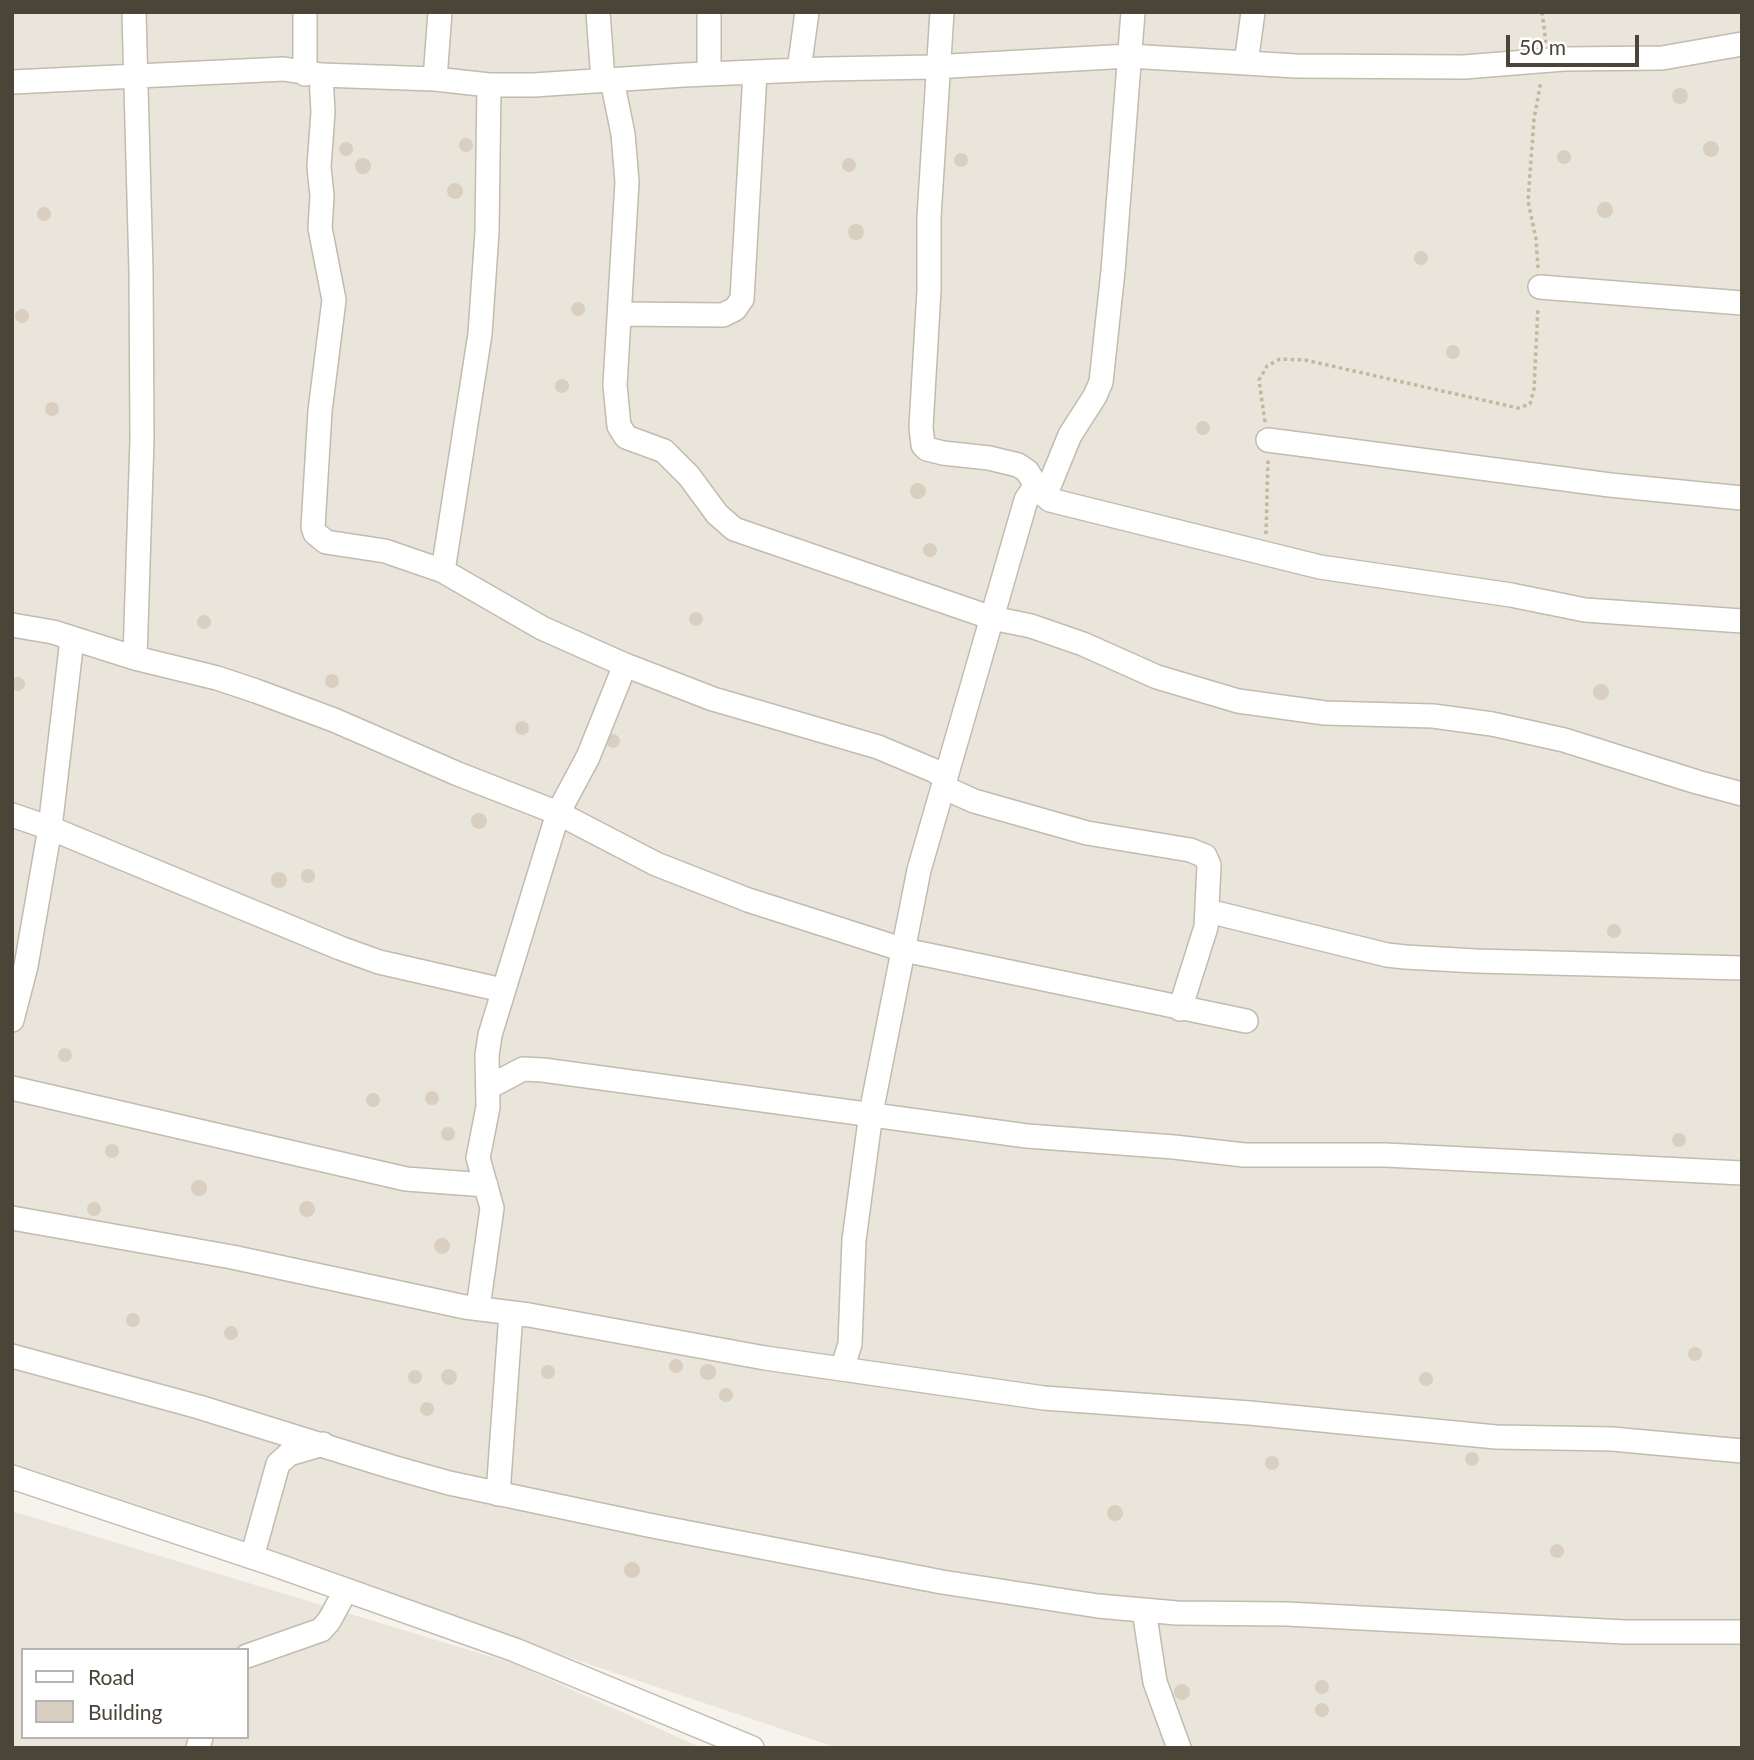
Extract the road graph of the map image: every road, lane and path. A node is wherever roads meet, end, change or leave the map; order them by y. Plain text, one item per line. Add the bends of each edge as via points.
1 (134, 12) edge
2 (304, 12) edge
3 (440, 12) edge
4 (598, 12) edge
5 (709, 12) edge
6 (807, 12) edge
7 (942, 12) edge
8 (1133, 12) edge
9 (1253, 12) edge
10 (1542, 12) edge
11 (1742, 44) edge
12 (1129, 56) junction
13 (1545, 61) junction
14 (1246, 63) junction
15 (938, 66) junction
16 (799, 70) junction
17 (755, 73) junction
18 (313, 74) junction
19 (709, 74) junction
20 (137, 75) junction
21 (435, 79) junction
22 (608, 80) junction
23 (12, 82) edge
24 (489, 85) junction
25 (1540, 287) junction
26 (1742, 303) edge
27 (620, 314) junction
28 (1268, 440) junction
29 (1041, 491) junction
30 (1742, 498) edge
31 (1263, 554) junction
32 (443, 571) junction
33 (992, 618) junction
34 (1742, 621) edge
35 (12, 625) edge
36 (72, 639) junction
37 (135, 658) junction
38 (625, 665) junction
39 (944, 783) junction
40 (1742, 794) edge
41 (558, 813) junction
42 (12, 815) edge
43 (50, 828) junction
44 (1208, 911) junction
45 (904, 950) junction
46 (1742, 968) edge
47 (502, 990) junction
48 (1180, 1009) junction
49 (12, 1020) edge
50 (1246, 1021) dead end
51 (489, 1087) junction
52 (12, 1088) edge
53 (871, 1113) junction
54 (1742, 1172) edge
55 (486, 1185) junction
56 (12, 1218) edge
57 (478, 1308) junction
58 (511, 1313) junction
59 (12, 1356) edge
60 (842, 1370) junction
61 (323, 1444) junction
62 (1742, 1451) edge
63 (12, 1477) edge
64 (498, 1494) junction
65 (253, 1557) junction
66 (346, 1590) junction
67 (1144, 1611) junction
68 (1742, 1632) edge
69 (248, 1656) edge
70 (752, 1748) edge
71 (1179, 1748) edge

1 - 20 street
2 - 18 street
3 - 21 street
4 - 22 street
5 - 19 street
6 - 16 street
7 - 15 street
8 - 12 street
9 - 14 street
10 - 13 path
11 - 13 street via 1662,58
12 - 14 street
12 - 15 street
12 - 29 street via 1101,382
13 - 14 street via 1464,67
13 - 25 path via 1534,119 1528,201
15 - 16 street
15 - 29 street via 923,445 943,453 1018,465
16 - 17 street
17 - 19 street
17 - 27 street via 742,299 723,315
18 - 20 street via 284,69
18 - 21 street
18 - 32 street via 323,112 320,228 334,300 320,411 313,527 326,542 385,551
19 - 22 street
20 - 23 street
20 - 37 street via 142,439
21 - 24 street
22 - 24 street
22 - 27 street via 623,134 627,182
24 - 32 street via 480,334
25 - 26 street
25 - 28 path via 1530,404 1518,408 1305,360 1280,359 1267,366 1259,380
27 - 33 street via 615,385 619,426 626,437 670,457 724,522 771,543
28 - 30 street
28 - 31 path
29 - 31 street via 1063,503
29 - 33 street via 1026,500
31 - 34 street via 1586,610
32 - 38 street via 542,628
33 - 39 street
33 - 40 street via 1083,643 1157,677 1238,701 1325,713 1433,716 1492,724 1564,740
35 - 36 street
36 - 37 street
36 - 43 street
37 - 41 street via 269,696
38 - 39 street via 713,699 878,747 935,771
38 - 41 street via 588,757
39 - 44 street via 974,801 1087,833 1205,856 1209,865
39 - 45 street via 919,870
41 - 45 street via 656,863 748,900
41 - 47 street
42 - 43 street
43 - 47 street via 379,962
43 - 49 street
44 - 46 street via 1405,957
44 - 48 street
45 - 48 street
45 - 53 street
47 - 51 street via 487,1055
48 - 50 street
51 - 53 street via 523,1069 543,1070
51 - 55 street via 478,1158
52 - 55 street via 406,1179
53 - 54 street via 1027,1136 1244,1155 1385,1155
53 - 60 street via 855,1240 850,1344
55 - 57 street via 492,1208
56 - 57 street
57 - 58 street
58 - 60 street
58 - 64 street
59 - 61 street
60 - 62 street via 1044,1398 1496,1437 1612,1439
61 - 64 street
61 - 65 street via 289,1454 278,1464
63 - 65 street
64 - 67 street via 942,1582
65 - 66 street
66 - 69 street via 321,1630
66 - 70 street via 515,1650
67 - 68 street via 1624,1632
67 - 71 street via 1155,1682

